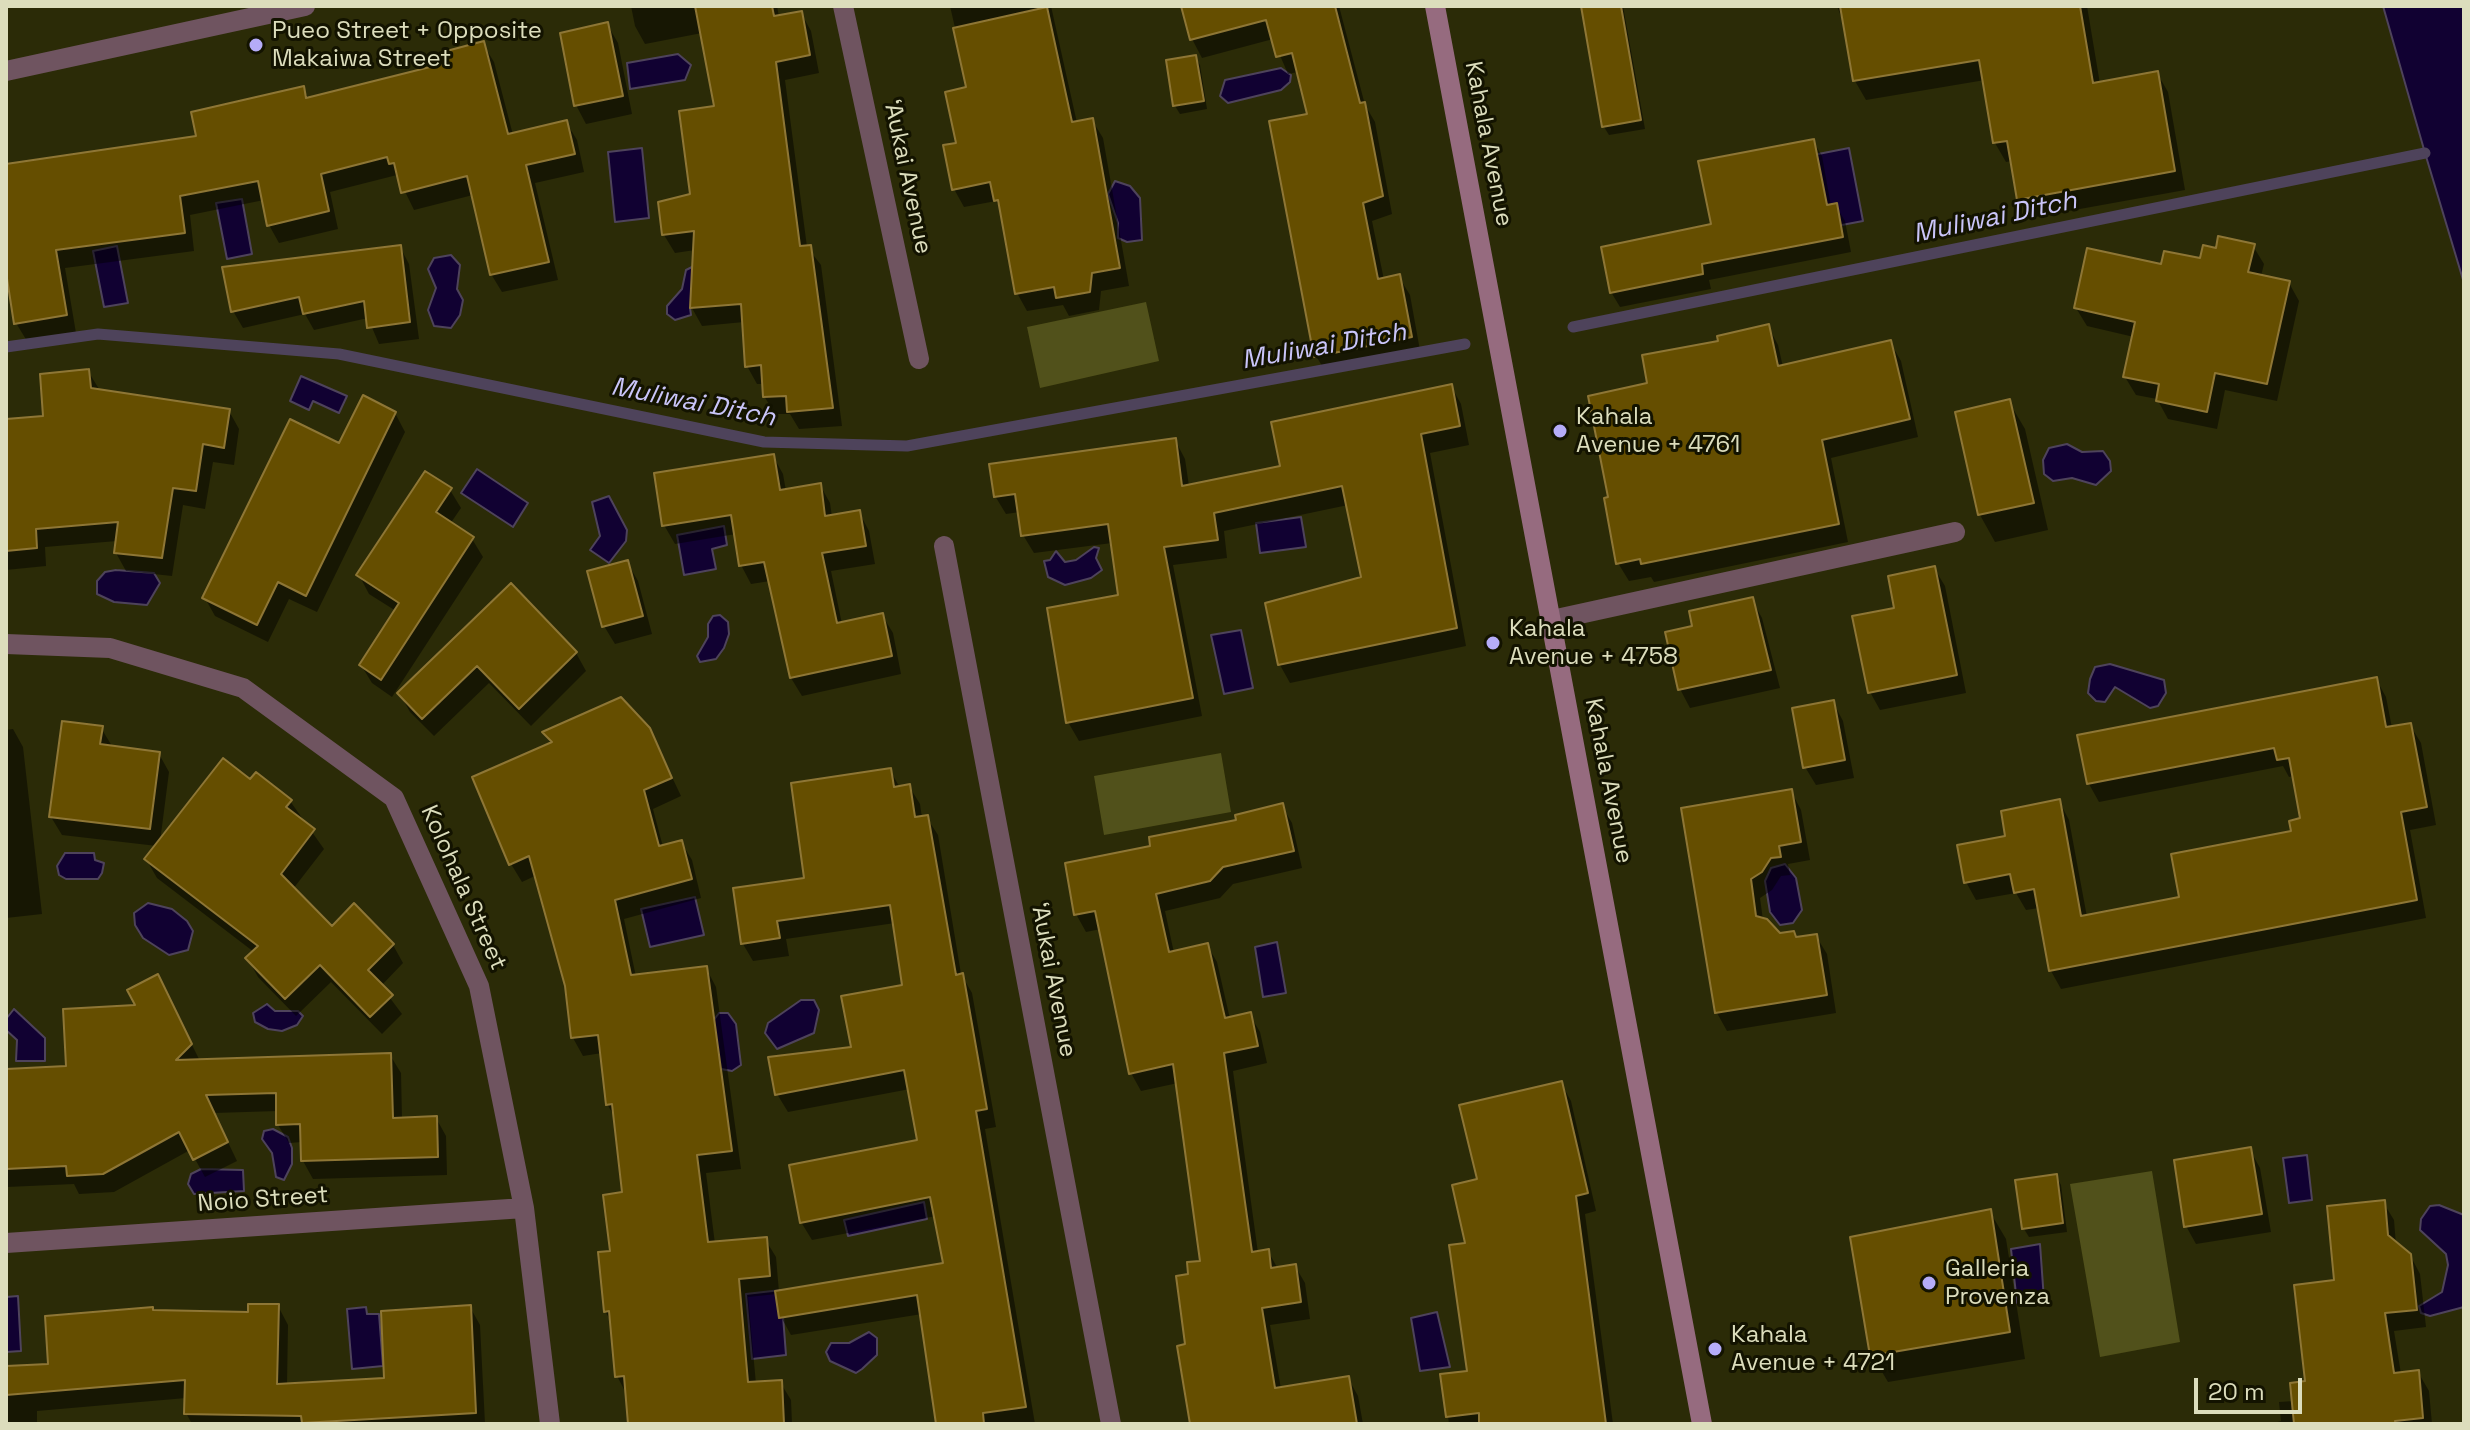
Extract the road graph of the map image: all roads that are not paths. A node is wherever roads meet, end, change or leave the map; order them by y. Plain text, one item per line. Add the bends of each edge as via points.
1 (305, 6) edge
2 (843, 6) edge
3 (1435, 6) edge
4 (6, 71) edge
5 (919, 359) dead end
6 (1955, 532) dead end
7 (944, 546) dead end
8 (1552, 620) junction
9 (6, 644) edge
10 (524, 1208) junction
11 (6, 1243) edge
12 (550, 1424) edge
13 (1111, 1424) edge
14 (1702, 1424) edge

1 - 4 street
2 - 5 street, ʻAukai Avenue
3 - 8 street, Kahala Avenue
6 - 8 street
7 - 13 street, ʻAukai Avenue
8 - 14 street, Kahala Avenue
9 - 10 street, Kolohala Street via 110,648 243,688 394,798 479,986
10 - 11 street, Noio Street
10 - 12 street, Kolohala Street

